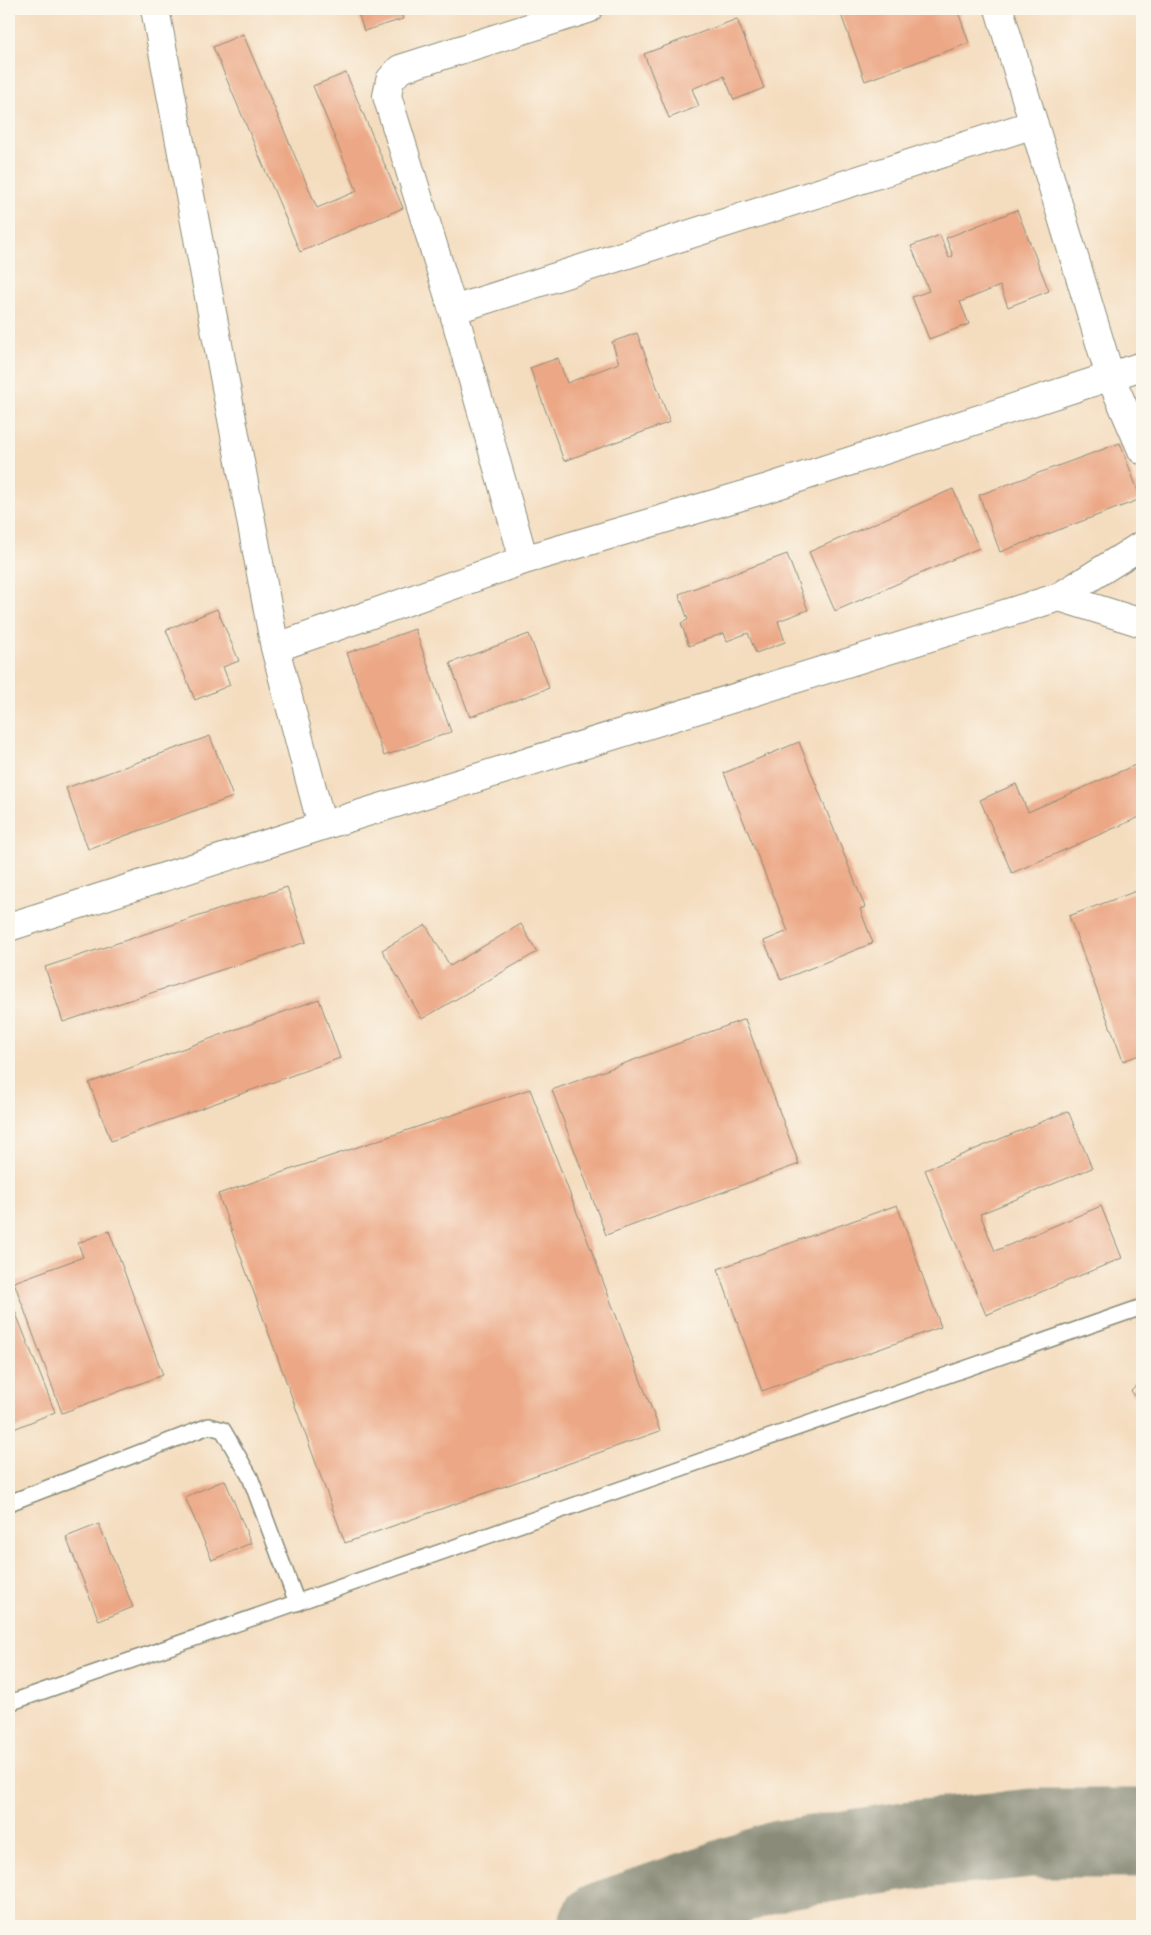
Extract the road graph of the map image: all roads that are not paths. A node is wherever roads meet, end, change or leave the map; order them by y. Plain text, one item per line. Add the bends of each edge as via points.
1 (155, 9) edge
2 (588, 9) edge
3 (999, 9) edge
4 (1034, 124) junction
5 (453, 310) junction
6 (1142, 366) edge
7 (1110, 376) junction
8 (1142, 450) edge
9 (1142, 545) edge
10 (524, 560) junction
11 (1059, 596) junction
12 (1142, 623) edge
13 (275, 648) junction
14 (322, 826) junction
15 (9, 927) edge
16 (1142, 1307) edge
17 (9, 1503) edge
18 (296, 1603) junction
19 (9, 1703) edge

1 - 13 street
2 - 5 street via 400,69 390,80 387,96
3 - 4 street
4 - 5 street
4 - 7 street
5 - 10 street
6 - 7 street
7 - 8 street
7 - 10 street via 765,489
9 - 11 street
10 - 13 street
11 - 12 street
11 - 14 street
13 - 14 street
14 - 15 street
16 - 18 lane
17 - 18 lane via 209,1426 223,1430 250,1477
18 - 19 lane

